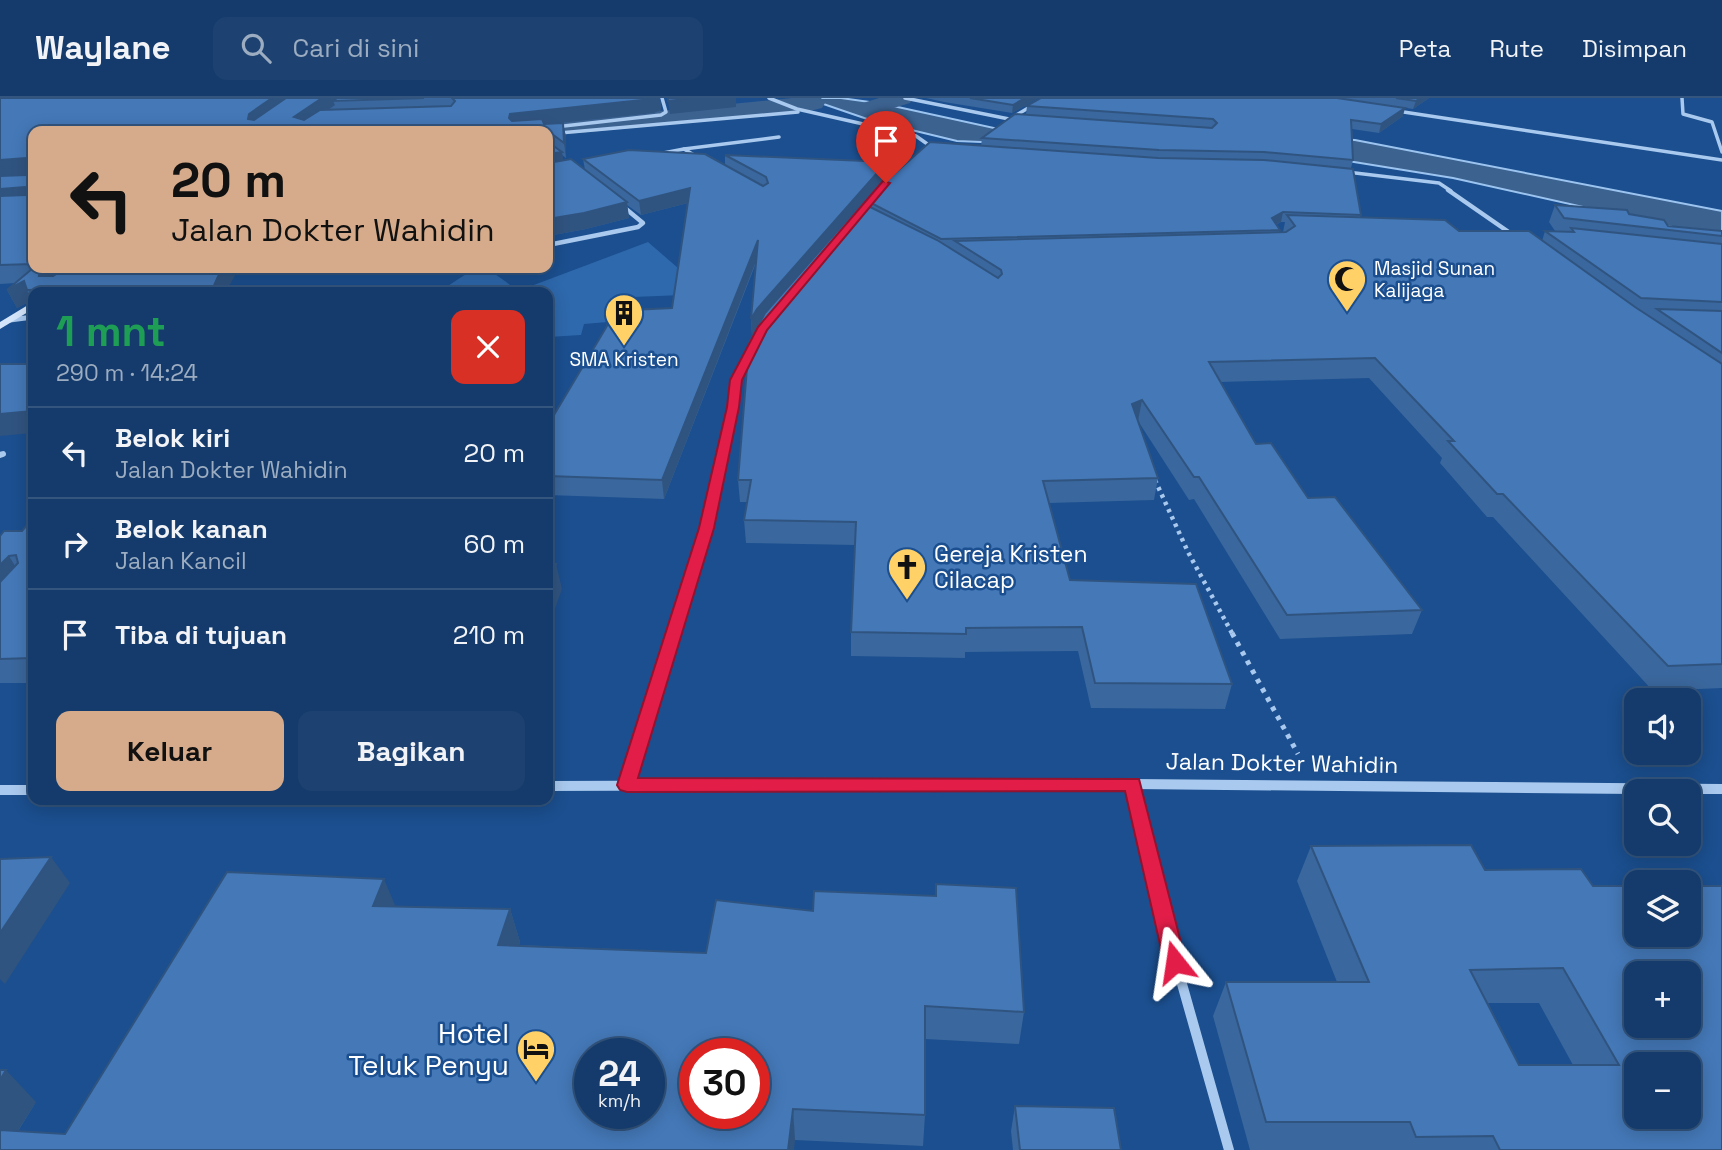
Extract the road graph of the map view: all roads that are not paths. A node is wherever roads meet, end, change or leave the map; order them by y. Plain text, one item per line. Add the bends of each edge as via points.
1 (662, 98) edge
2 (769, 98) edge
3 (905, 98) edge
4 (1045, 98) edge
5 (1682, 98) edge
6 (1385, 109) edge
7 (808, 111) junction
8 (1007, 121) junction
9 (1021, 121) edge
10 (553, 128) edge
11 (553, 134) edge
12 (779, 136) dead end
13 (941, 148) edge
14 (684, 149) junction
15 (1722, 152) edge
16 (656, 154) edge
17 (1722, 160) edge
18 (707, 162) edge
19 (1343, 172) edge
20 (618, 202) edge
21 (1499, 234) edge
22 (1512, 235) junction
23 (1525, 237) edge
24 (1523, 243) edge
25 (553, 244) edge
26 (28, 308) edge
27 (28, 318) edge
28 (10, 320) junction
29 (0, 326) edge
30 (756, 340) edge
31 (1133, 784) junction
32 (627, 785) junction
33 (553, 786) edge
34 (1722, 789) edge
35 (0, 790) edge
36 (28, 790) edge
37 (1228, 1150) edge

1 - 10 street via 666,112 661,115
2 - 7 street
3 - 8 street
4 - 8 street
5 - 15 street via 1683,114 1712,122
6 - 17 street
7 - 11 street
7 - 13 street via 916,136 928,147
8 - 9 street
12 - 14 street
14 - 16 street
14 - 18 street
19 - 22 street via 1439,183
20 - 25 street via 640,218 643,223 638,228
21 - 22 street
22 - 23 street
22 - 24 street
26 - 28 main road
27 - 28 street
28 - 29 main road
30 - 32 street via 736,380 706,528
31 - 32 street, Jalan Dokter Wahidin
31 - 34 street, Jalan Dokter Wahidin
31 - 37 street via 1169,938
32 - 33 street, Jalan Dokter Wahidin
35 - 36 street

